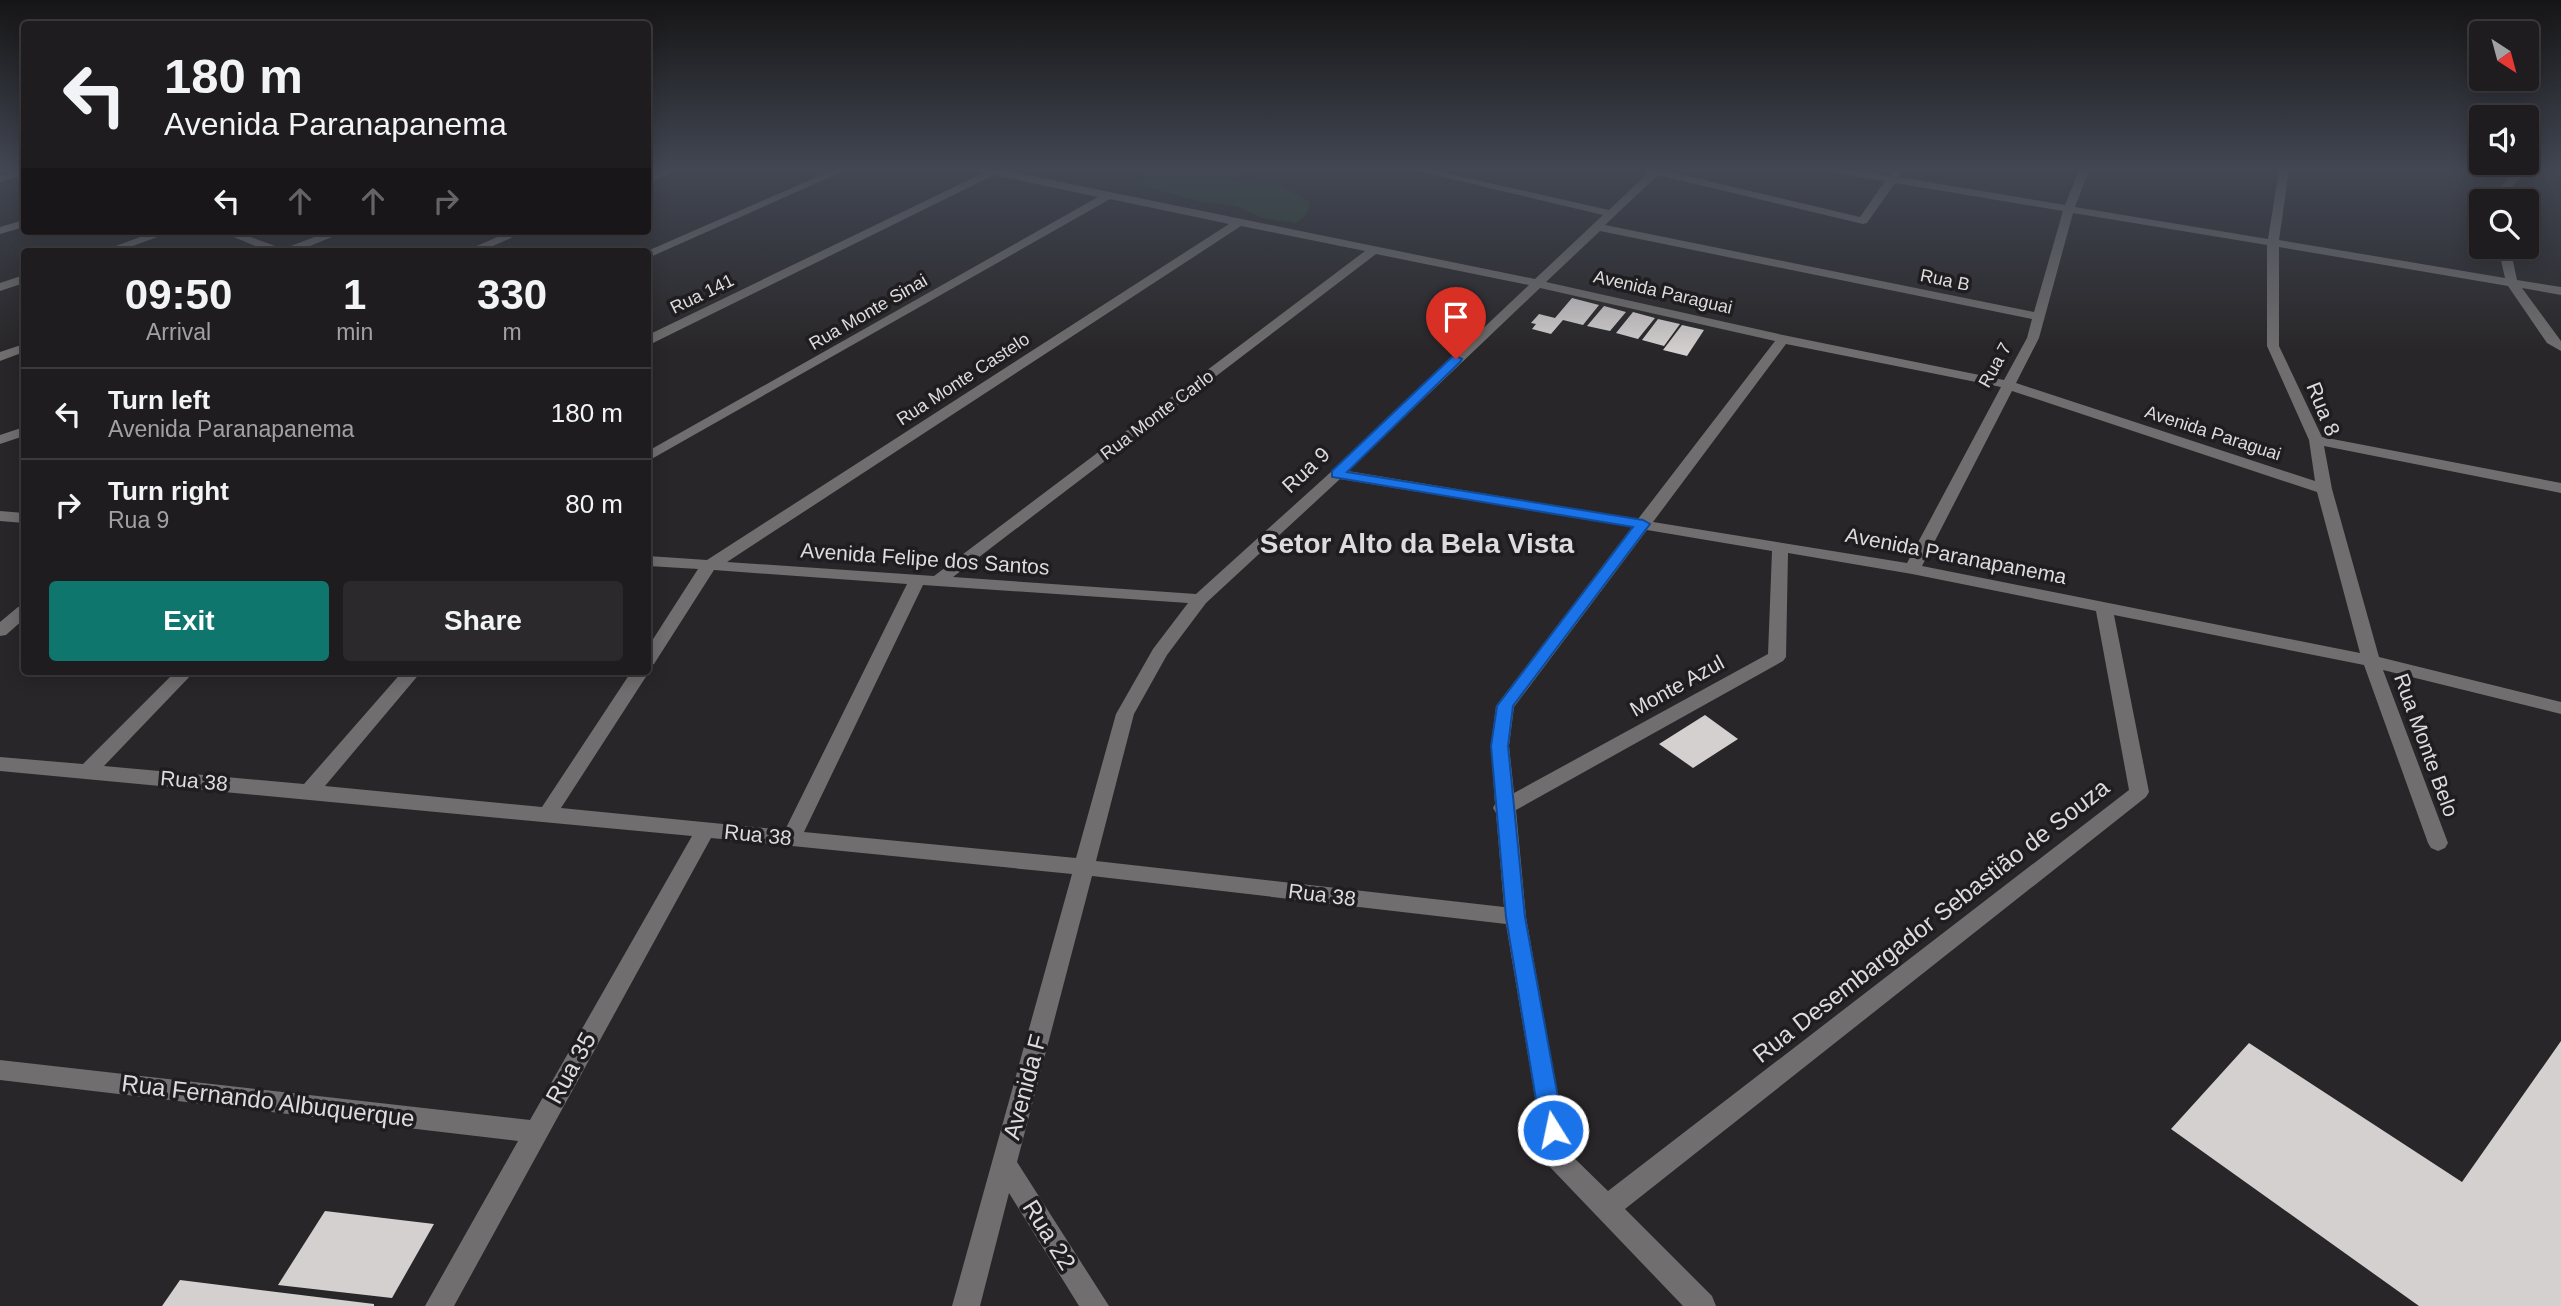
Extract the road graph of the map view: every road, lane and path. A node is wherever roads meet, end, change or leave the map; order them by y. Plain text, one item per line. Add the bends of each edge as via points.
1 (703, 231) edge
2 (869, 231) edge
3 (1046, 231) edge
4 (1226, 231) edge
5 (1278, 231) edge
6 (1594, 231) edge
7 (1617, 231) edge
8 (2063, 231) edge
9 (2201, 231) edge
10 (2275, 231) edge
11 (156, 235) edge
12 (236, 235) edge
13 (330, 235) edge
14 (511, 235) edge
15 (2273, 243) junction
16 (117, 248) edge
17 (272, 248) edge
18 (294, 248) edge
19 (479, 248) edge
20 (1374, 250) junction
21 (651, 254) edge
22 (2507, 259) edge
23 (21, 280) edge
24 (1536, 283) junction
25 (2512, 283) junction
26 (0, 287) edge
27 (2561, 291) edge
28 (2039, 317) junction
29 (651, 339) edge
30 (1783, 339) junction
31 (2561, 347) edge
32 (21, 349) edge
33 (0, 357) edge
34 (2006, 384) junction
35 (21, 432) edge
36 (0, 440) edge
37 (2316, 440) junction
38 (651, 455) edge
39 (1336, 474) junction
40 (2561, 488) edge
41 (2324, 489) junction
42 (0, 516) edge
43 (21, 518) edge
44 (1643, 524) junction
45 (1780, 547) junction
46 (651, 561) edge
47 (708, 567) junction
48 (1912, 569) junction
49 (918, 578) junction
50 (940, 579) junction
51 (1200, 599) junction
52 (2104, 607) junction
53 (21, 614) edge
54 (0, 631) edge
55 (651, 655) edge
56 (2371, 661) junction
57 (182, 675) edge
58 (409, 675) edge
59 (638, 675) edge
60 (2561, 708) edge
61 (0, 764) edge
62 (87, 772) junction
63 (309, 791) junction
64 (1503, 808) junction
65 (547, 814) junction
66 (705, 830) junction
67 (791, 838) junction
68 (2438, 843) dead end
69 (1084, 867) junction
70 (1515, 917) junction
71 (0, 1070) edge
72 (536, 1132) junction
73 (1004, 1163) junction
74 (1606, 1208) junction
75 (439, 1306) edge
76 (966, 1306) edge
77 (1095, 1306) edge
78 (1702, 1306) edge

1 - 21 street
2 - 29 street, Rua 141
3 - 38 street, Rua Monte Sinai
4 - 47 street, Rua Monte Castelo
5 - 20 street, Avenida Paraguai
6 - 24 street, Rua 9
7 - 28 street, Rua B
8 - 28 street, Rua 7
9 - 15 street
10 - 15 street, Rua 8
11 - 16 street
12 - 17 street
13 - 18 street
14 - 19 street
15 - 25 street
15 - 37 street, Rua 8 via 2273,346
20 - 24 street, Avenida Paraguai
20 - 50 street, Rua Monte Carlo
22 - 25 street
23 - 26 street
24 - 30 street, Avenida Paraguai
24 - 39 street, Rua 9
25 - 27 street
25 - 31 street
28 - 34 street, Rua 7 via 2033,338
30 - 34 street, Avenida Paraguai
30 - 44 street
32 - 33 street
34 - 41 street, Avenida Paraguai
34 - 48 street, Rua 7
35 - 36 street
37 - 40 street
37 - 41 street, Rua 8
39 - 44 street, Avenida Paranapanema
39 - 51 street, Rua 9
41 - 56 street, Rua 8
42 - 43 street
44 - 45 street, Avenida Paranapanema
44 - 64 street via 1505,706 1500,746
45 - 48 street, Avenida Paranapanema
45 - 64 street, Monte Azul via 1777,657
46 - 47 street, Avenida Felipe dos Santos
47 - 49 street, Avenida Felipe dos Santos
47 - 55 street
48 - 52 street, Avenida Paranapanema
49 - 50 street, Avenida Felipe dos Santos
49 - 67 street
50 - 51 street, Avenida Felipe dos Santos
51 - 69 street, Rua 9 via 1159,653 1125,714
52 - 56 street, Avenida Paranapanema
52 - 74 street, Rua Desembargador Sebastião de Souza via 2139,792
53 - 54 street
56 - 60 street, Avenida Paranapanema
56 - 68 street, Rua Monte Belo
57 - 62 street
58 - 63 street
59 - 65 street
61 - 62 street, Rua 38
62 - 63 street, Rua 38
63 - 65 street, Rua 38
64 - 70 street
65 - 66 street, Rua 38
66 - 67 street, Rua 38
66 - 72 street, Rua 35
67 - 69 street, Rua 38
69 - 70 street, Rua 38
69 - 73 street, Avenida F
70 - 74 street via 1557,1157
71 - 72 street, Rua Fernando Albuquerque
72 - 75 street, Rua 35
73 - 76 street, Avenida F
73 - 77 street, Rua 22
74 - 78 street

